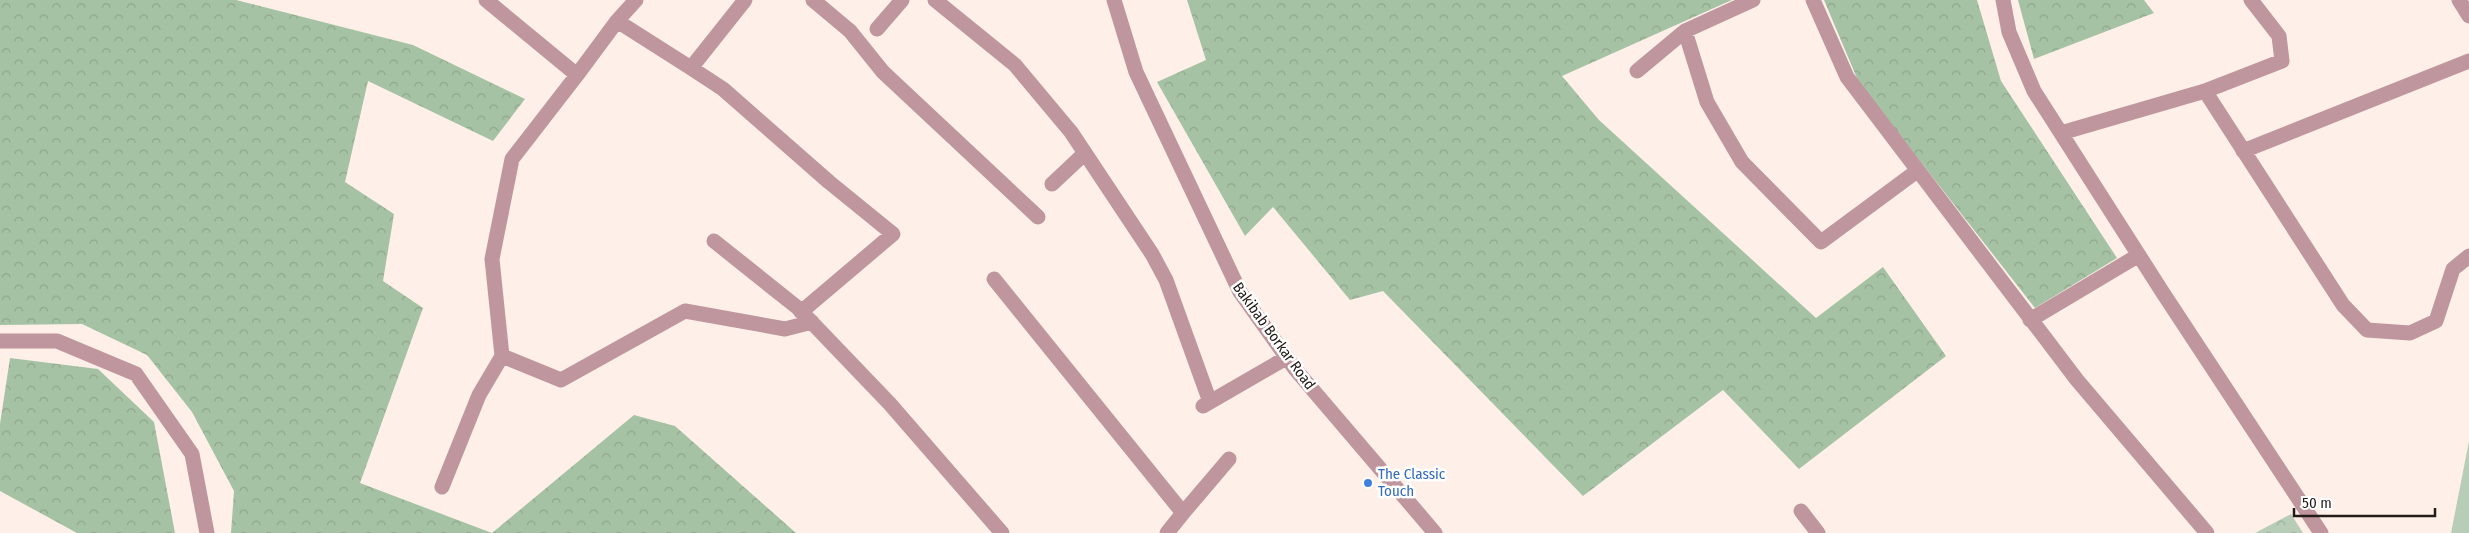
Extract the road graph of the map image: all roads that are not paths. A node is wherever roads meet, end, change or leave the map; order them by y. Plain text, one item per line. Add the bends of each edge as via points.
1 (486, 0) edge
2 (636, 0) edge
3 (745, 0) edge
4 (813, 0) edge
5 (902, 0) edge
6 (935, 0) edge
7 (1114, 0) edge
8 (1753, 0) edge
9 (1813, 0) edge
10 (2003, 0) edge
11 (2252, 0) edge
12 (2459, 0) edge
13 (2469, 16) edge
14 (617, 21) junction
15 (877, 29) dead end
16 (1685, 31) junction
17 (2469, 61) edge
18 (691, 68) junction
19 (1637, 71) dead end
20 (577, 76) junction
21 (2205, 91) junction
22 (2061, 134) junction
23 (2243, 151) junction
24 (1085, 153) junction
25 (1917, 171) junction
26 (1052, 184) dead end
27 (1038, 217) dead end
28 (714, 241) dead end
29 (2139, 255) junction
30 (2469, 256) edge
31 (994, 279) dead end
32 (806, 317) junction
33 (2030, 320) junction
34 (0, 341) edge
35 (502, 356) junction
36 (1286, 358) junction
37 (1229, 459) dead end
38 (442, 487) dead end
39 (1802, 511) dead end
40 (1183, 513) junction
41 (207, 533) edge
42 (1002, 533) edge
43 (1167, 533) edge
44 (1435, 533) edge
45 (1818, 533) edge
46 (2206, 533) edge
47 (2321, 533) edge

1 - 20 street
2 - 14 street
3 - 18 street
4 - 27 street via 850,31 883,72
5 - 15 street
6 - 24 street via 1016,66
7 - 36 street, Bakibab Borkar Road via 1136,72 1240,292
8 - 16 street
9 - 25 street via 1847,77
10 - 22 street via 2009,32 2034,90
11 - 21 street via 2279,36 2282,60
12 - 13 street
14 - 18 street
14 - 20 street
16 - 19 street
16 - 25 street via 1707,102 1742,162 1821,242
17 - 23 street
18 - 32 street via 722,89 893,234
20 - 35 street via 512,159 492,259
21 - 22 street
21 - 23 street
22 - 29 street
23 - 30 street via 2343,305 2367,330 2410,333 2436,321 2453,269
24 - 26 street
24 - 36 street via 1166,280 1207,404
25 - 33 street
28 - 32 street
29 - 33 street
29 - 47 street
31 - 40 street
32 - 35 street via 785,329 685,310 561,380
32 - 42 street via 890,404
33 - 46 street
34 - 41 street via 57,341 136,374 192,454
35 - 38 street via 479,396
36 - 44 street, Bakibab Borkar Road
37 - 40 street
39 - 45 street
40 - 43 street

